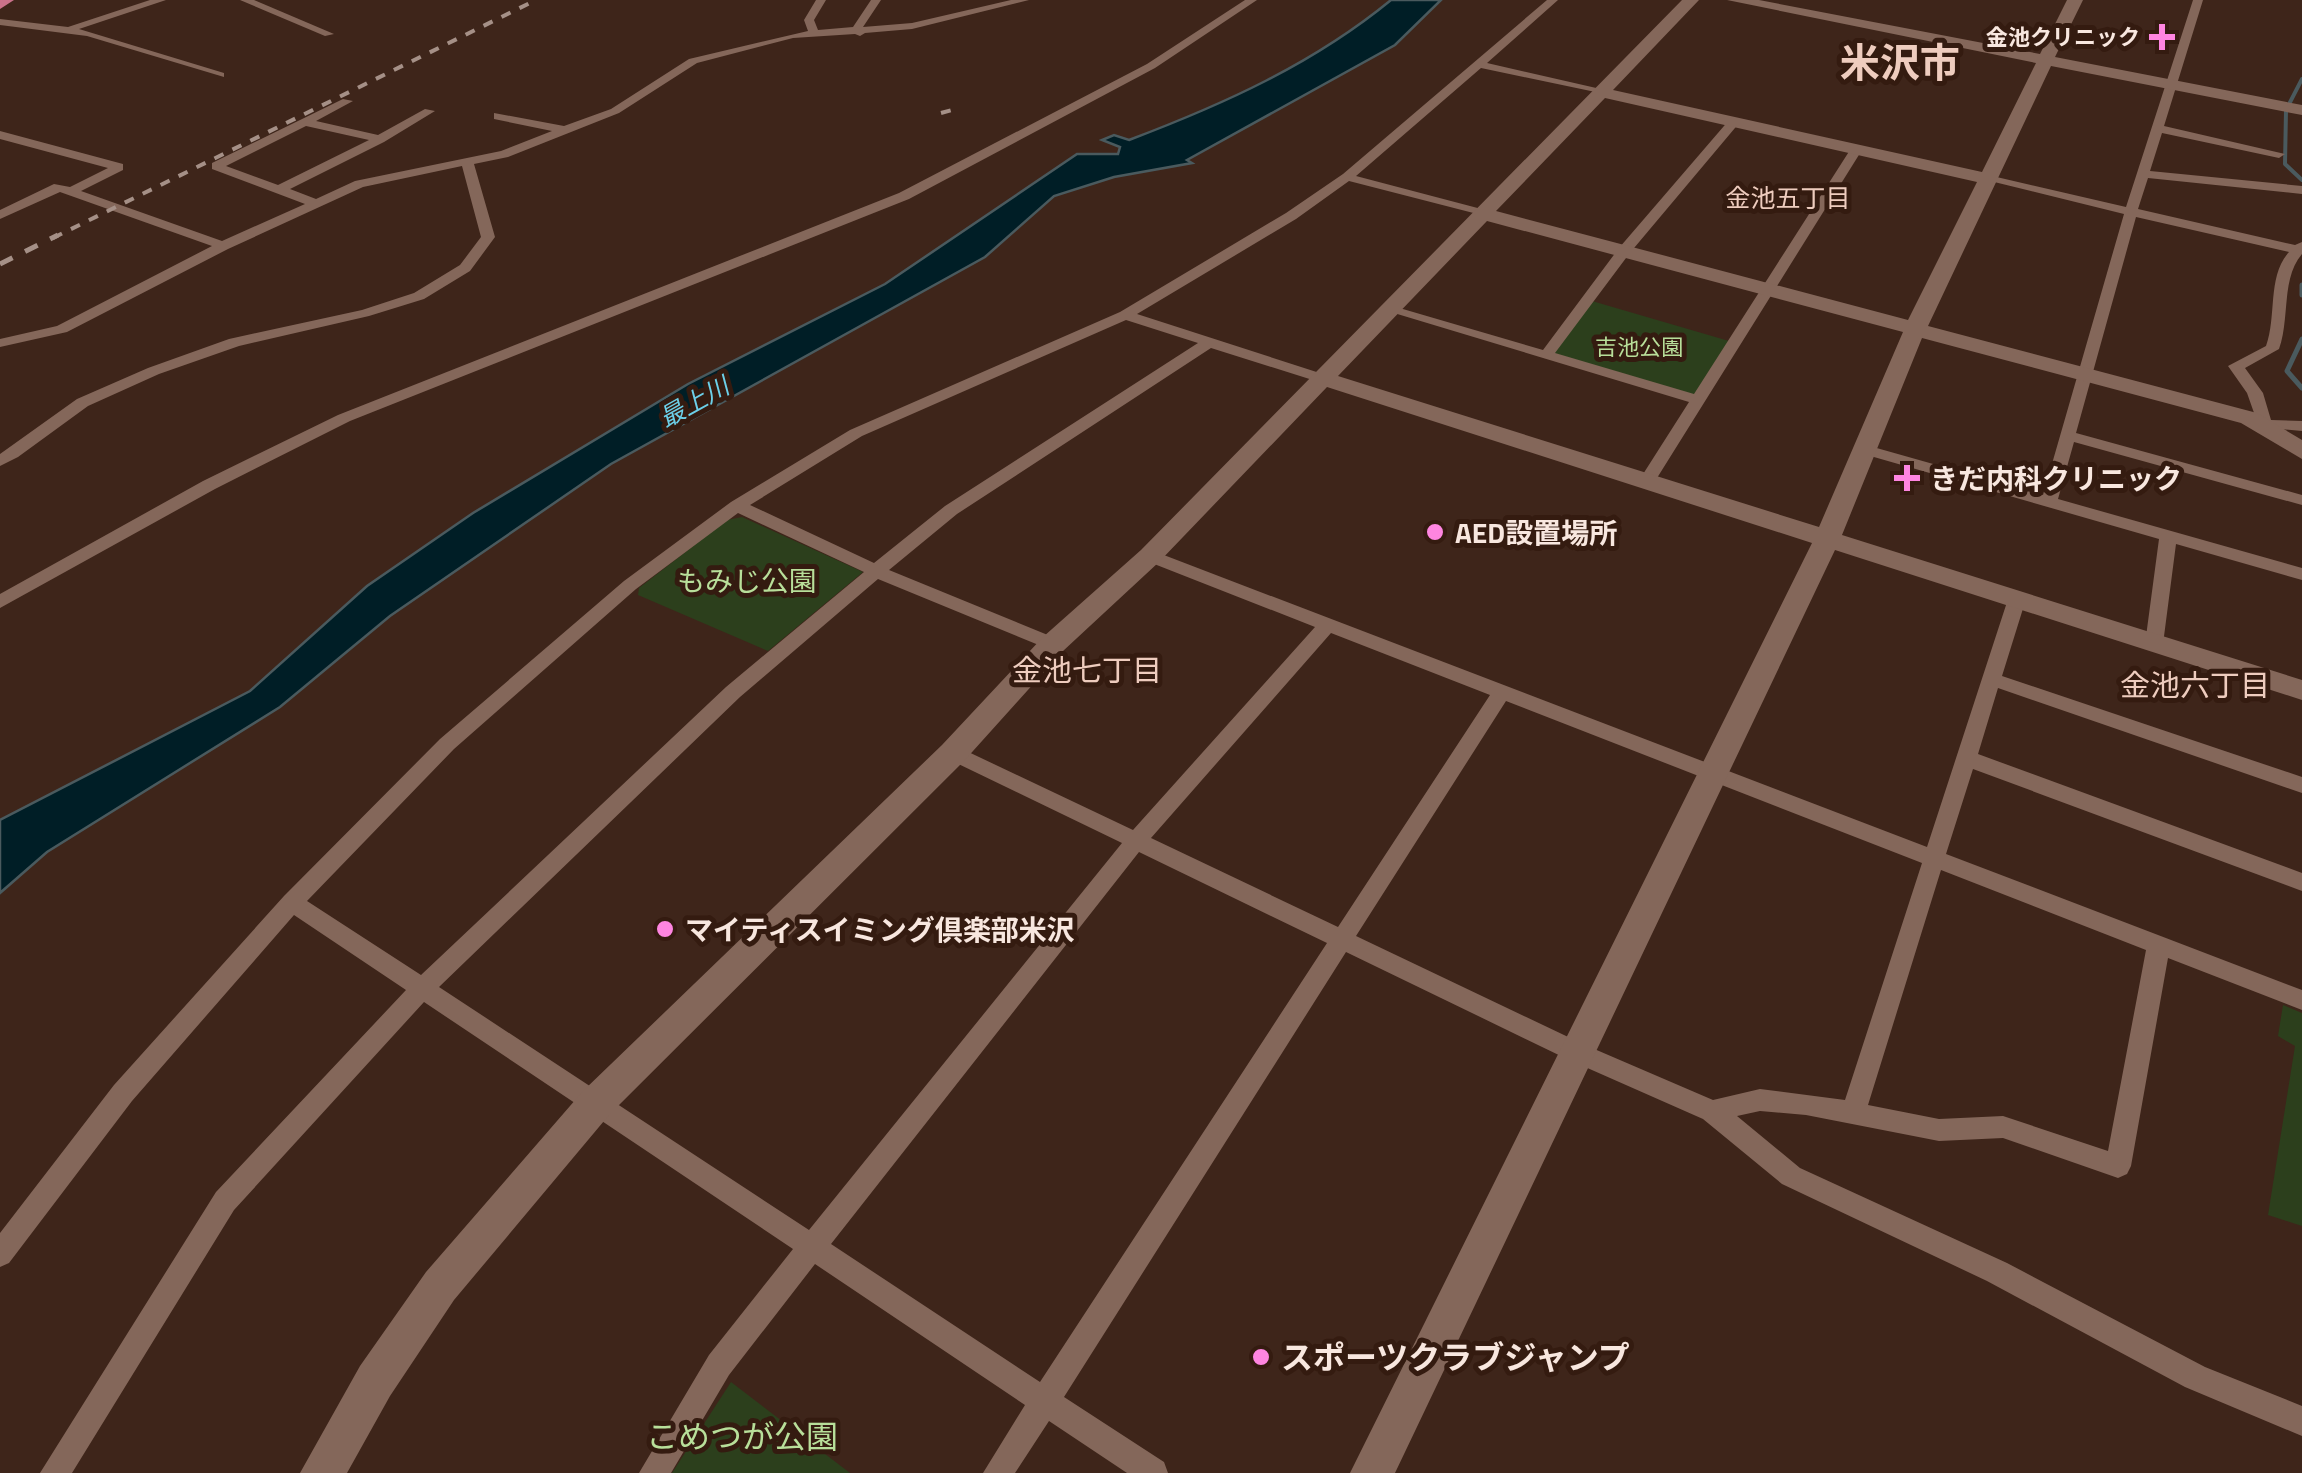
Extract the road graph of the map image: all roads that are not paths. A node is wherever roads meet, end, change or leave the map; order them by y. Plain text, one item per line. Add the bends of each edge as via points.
1 (161, 0) edge
2 (245, 0) edge
3 (821, 0) edge
4 (876, 0) edge
5 (1024, 0) edge
6 (1252, 0) edge
7 (1553, 0) edge
8 (1690, 0) edge
9 (1735, 0) edge
10 (2075, 0) edge
11 (2198, 0) edge
12 (0, 22) edge
13 (66, 28) junction
14 (814, 33) junction
15 (860, 33) junction
16 (329, 34) dead end
17 (2045, 59) junction
18 (1478, 64) junction
19 (220, 75) dead end
20 (2170, 84) junction
21 (1602, 92) junction
22 (347, 101) dead end
23 (2301, 105) edge
24 (429, 111) dead end
25 (498, 116) dead end
26 (306, 122) junction
27 (1734, 122) junction
28 (2157, 128) junction
29 (566, 130) junction
30 (0, 135) edge
31 (380, 139) junction
32 (1856, 150) junction
33 (2279, 154) dead end
34 (467, 162) junction
35 (2143, 174) junction
36 (1347, 177) junction
37 (1988, 179) junction
38 (280, 189) junction
39 (73, 190) junction
40 (2302, 190) edge
41 (315, 202) junction
42 (2131, 212) junction
43 (0, 214) edge
44 (1484, 214) junction
45 (223, 246) junction
46 (2300, 248) edge
47 (1624, 251) junction
48 (1768, 289) junction
49 (1392, 310) junction
50 (1125, 315) junction
51 (1916, 329) junction
52 (1210, 342) junction
53 (0, 343) edge
54 (1548, 354) junction
55 (2088, 374) junction
56 (1324, 379) junction
57 (1698, 400) junction
58 (2265, 424) junction
59 (2302, 426) edge
60 (2069, 436) junction
61 (1866, 450) junction
62 (2302, 452) edge
63 (0, 461) edge
64 (1646, 482) junction
65 (2302, 500) edge
66 (2049, 502) junction
67 (738, 506) junction
68 (2168, 536) junction
69 (1827, 540) junction
70 (1150, 556) junction
71 (876, 571) junction
72 (2302, 574) edge
73 (2016, 599) junction
74 (0, 602) edge
75 (1326, 626) junction
76 (1053, 644) junction
77 (2154, 644) junction
78 (1991, 679) junction
79 (2302, 690) edge
80 (1501, 693) junction
81 (953, 753) junction
82 (1966, 758) junction
83 (1712, 774) junction
84 (2302, 785) edge
85 (1136, 841) junction
86 (1934, 858) junction
87 (2302, 882) edge
88 (292, 902) junction
89 (1343, 940) junction
90 (2159, 943) junction
91 (424, 988) junction
92 (2302, 1000) edge
93 (1576, 1052) junction
94 (596, 1104) junction
95 (1712, 1111) junction
96 (1853, 1113) junction
97 (812, 1247) junction
98 (0, 1254) edge
99 (1045, 1401) junction
100 (2302, 1421) edge
101 (55, 1473) edge
102 (322, 1473) edge
103 (654, 1473) edge
104 (998, 1473) edge
105 (1153, 1473) edge
106 (1372, 1473) edge

1 - 13 street
2 - 16 street
3 - 14 street via 809,20
4 - 15 street via 857,25
5 - 15 street
6 - 74 street via 1134,76 904,196 344,418
7 - 18 street
8 - 21 street
9 - 17 street
10 - 17 street
11 - 20 street
12 - 13 street
13 - 19 street
14 - 15 street
14 - 29 street via 693,61 616,111
17 - 20 street
17 - 37 street
18 - 21 street
18 - 36 street
20 - 23 street
20 - 28 street
21 - 27 street
21 - 44 street
22 - 26 street
24 - 31 street
25 - 29 street
26 - 31 street
26 - 38 street via 216,166
27 - 32 street
27 - 47 street
28 - 33 street
28 - 35 street
29 - 34 street
30 - 39 street via 119,168
31 - 38 street
32 - 37 street
32 - 48 street
34 - 41 street via 360,184
34 - 63 street via 488,237 449,280 420,295 251,338 122,385 53,420
35 - 40 street
35 - 42 street
36 - 44 street
36 - 50 street
37 - 42 street
37 - 51 street
38 - 41 street
39 - 43 street via 59,187
39 - 45 street
41 - 45 street
42 - 46 street
42 - 55 street
44 - 47 street
44 - 49 street
45 - 53 street via 62,329
46 - 58 street via 2285,265 2272,349 2236,366
47 - 48 street
47 - 54 street
48 - 51 street
48 - 57 street
49 - 54 street
49 - 56 street
50 - 52 street
50 - 67 street via 856,433
51 - 55 street
51 - 61 street
52 - 56 street
52 - 71 street via 951,510
54 - 57 street
55 - 58 street
55 - 60 street
56 - 64 street
56 - 70 street
57 - 64 street
58 - 59 street
58 - 62 street
60 - 65 street
60 - 66 street
61 - 66 street
61 - 69 street
64 - 69 street
66 - 68 street
67 - 71 street
67 - 88 street via 630,585 448,744
68 - 72 street
68 - 77 street
69 - 73 street
69 - 83 street
70 - 75 street
70 - 76 street
71 - 76 street
71 - 91 street via 732,692
73 - 77 street
73 - 78 street
75 - 80 street
75 - 85 street
76 - 81 street
77 - 79 street
78 - 82 street
78 - 84 street
80 - 83 street
80 - 89 street
81 - 85 street
81 - 94 street
82 - 86 street
82 - 87 street
83 - 86 street
83 - 93 street
85 - 89 street
85 - 97 street
86 - 90 street
86 - 96 street
88 - 91 street
88 - 98 street via 123,1093
89 - 93 street
89 - 99 street
90 - 92 street
90 - 96 street via 2118,1166 2003,1127 1939,1130
91 - 94 street
91 - 101 street via 224,1201
93 - 95 street
93 - 106 street
94 - 97 street
94 - 102 street via 440,1286
95 - 96 street via 1760,1100
95 - 100 street via 1791,1176 1996,1272 2195,1377
97 - 99 street
97 - 103 street via 719,1365
99 - 104 street
99 - 105 street

